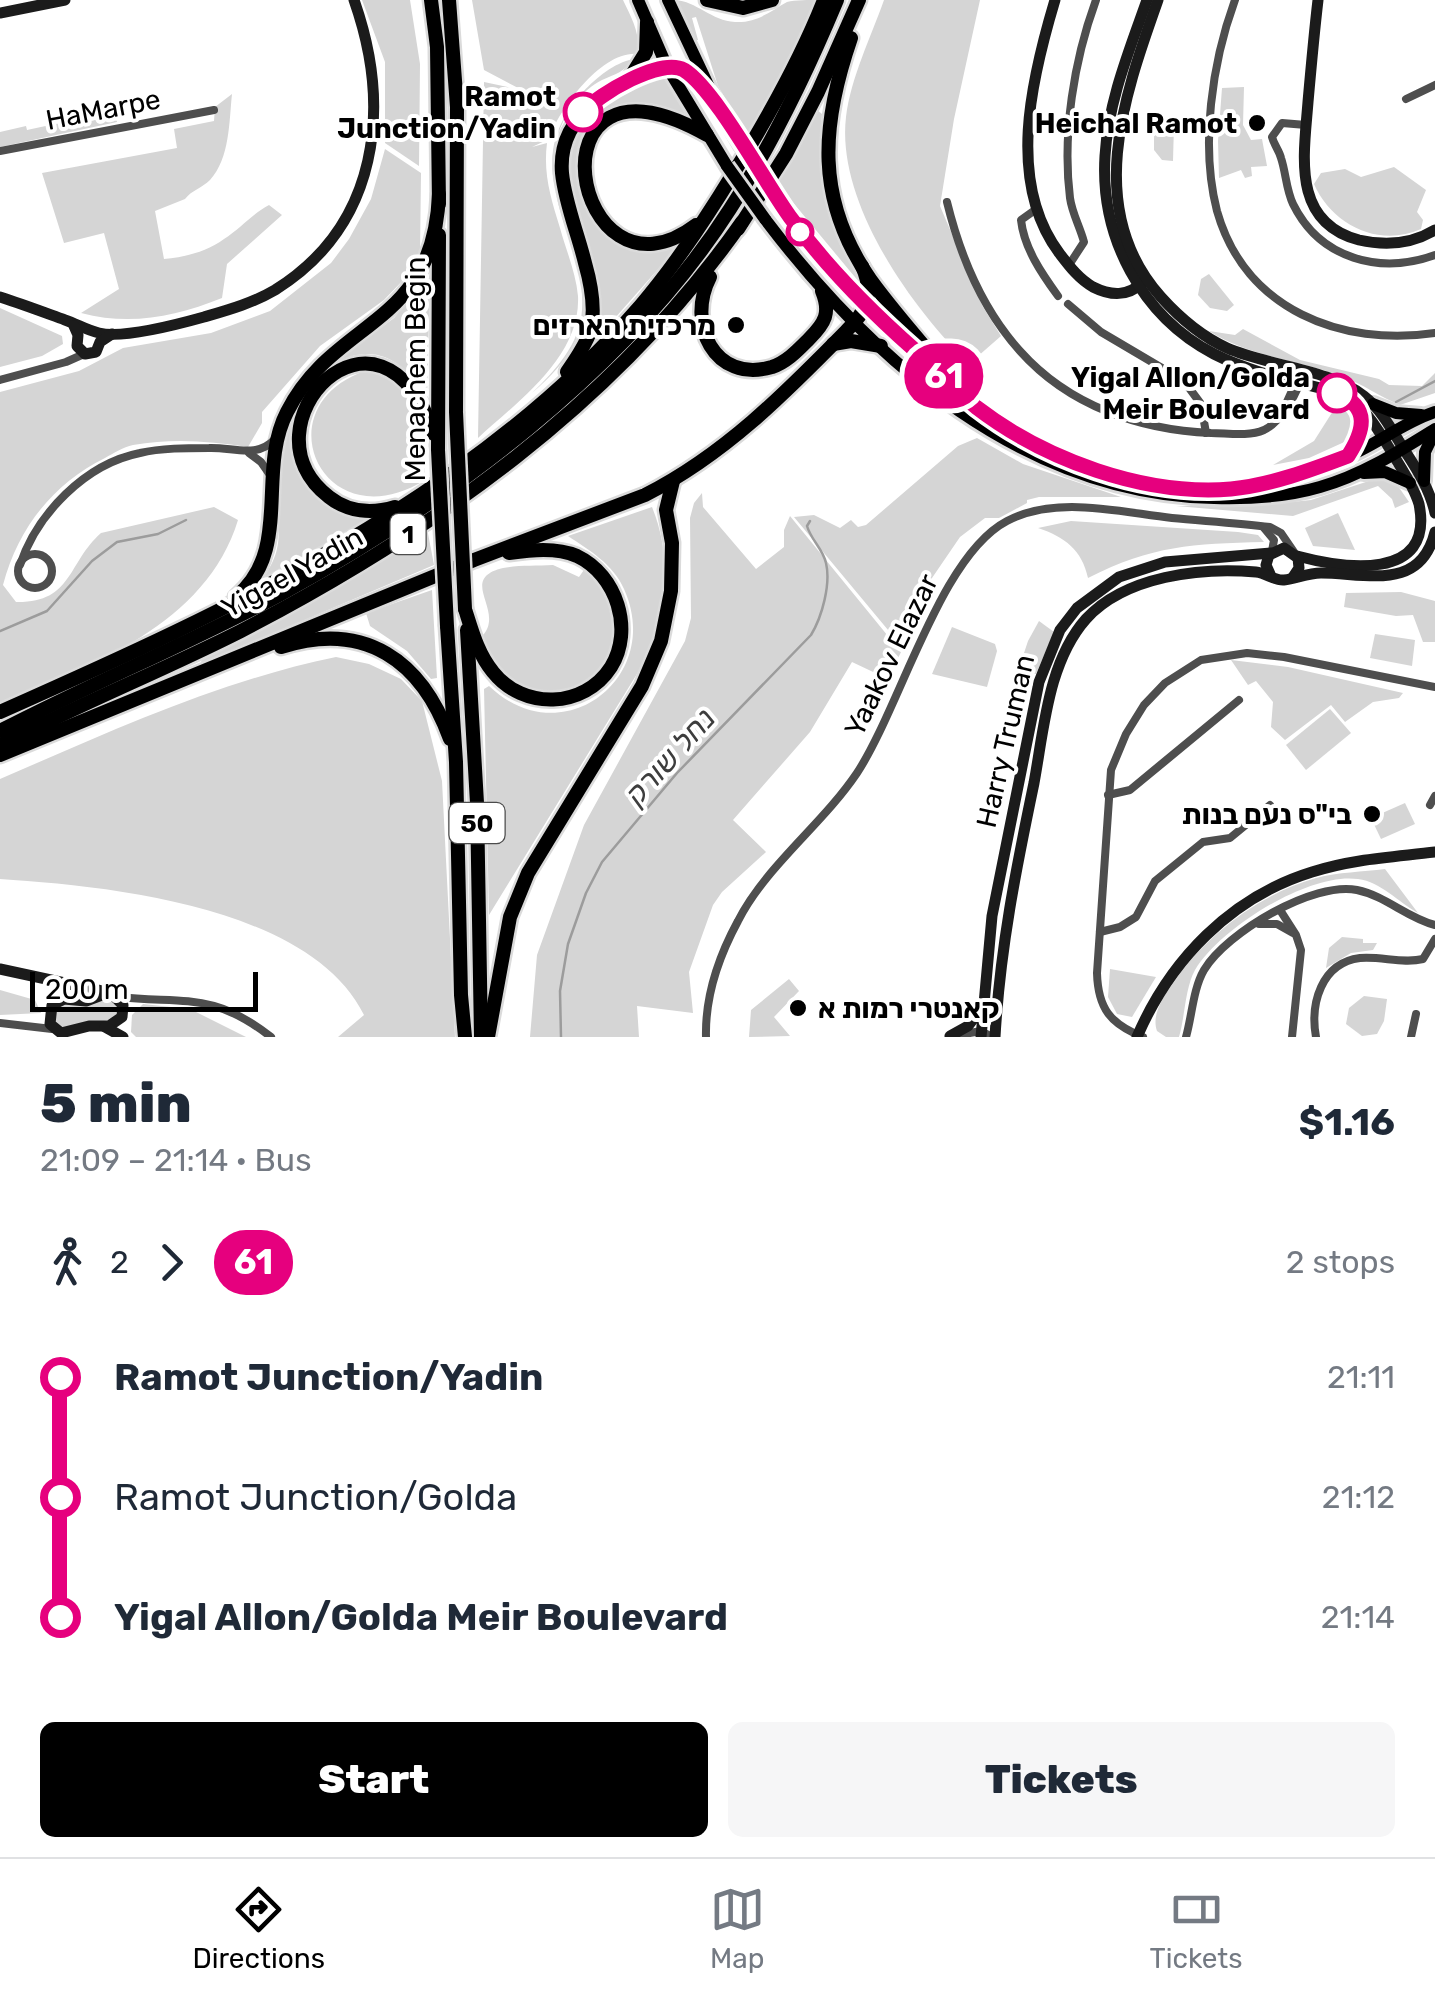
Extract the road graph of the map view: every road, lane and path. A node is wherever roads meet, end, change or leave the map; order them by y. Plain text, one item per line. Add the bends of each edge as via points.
1 (64, 0) edge
2 (352, 0) edge
3 (430, 0) edge
4 (449, 0) edge
5 (638, 0) edge
6 (668, 0) edge
7 (707, 0) edge
8 (772, 0) edge
9 (824, 0) edge
10 (837, 0) edge
11 (861, 0) edge
12 (1055, 0) edge
13 (1096, 0) edge
14 (1147, 0) edge
15 (1158, 0) edge
16 (1235, 0) edge
17 (1317, 2) edge
18 (0, 13) edge
19 (646, 22) junction
20 (667, 67) junction
21 (628, 81) junction
22 (1435, 85) edge
23 (1406, 98) dead end
24 (718, 106) junction
25 (214, 110) dead end
26 (1306, 125) junction
27 (706, 135) junction
28 (0, 151) edge
29 (439, 194) junction
30 (947, 202) dead end
31 (1035, 210) junction
32 (708, 214) junction
33 (742, 222) junction
34 (1435, 230) edge
35 (1435, 255) edge
36 (1069, 265) junction
37 (862, 266) junction
38 (1140, 282) junction
39 (822, 291) junction
40 (1058, 296) dead end
41 (0, 297) edge
42 (1068, 304) dead end
43 (866, 306) junction
44 (854, 323) junction
45 (1435, 333) edge
46 (84, 338) junction
47 (833, 345) junction
48 (881, 346) junction
49 (1298, 378) junction
50 (0, 380) edge
51 (557, 388) junction
52 (960, 393) junction
53 (1354, 402) junction
54 (1373, 404) junction
55 (1432, 414) edge
56 (435, 426) junction
57 (1435, 430) edge
58 (1206, 433) junction
59 (278, 434) junction
60 (1388, 435) junction
61 (245, 451) junction
62 (1398, 452) junction
63 (1348, 456) junction
64 (1356, 474) junction
65 (271, 479) junction
66 (672, 481) junction
67 (1417, 482) junction
68 (414, 500) junction
69 (1435, 512) edge
70 (1260, 526) junction
71 (1435, 532) edge
72 (31, 537) junction
73 (1272, 552) junction
74 (1295, 554) junction
75 (42, 556) junction
76 (474, 560) junction
77 (20, 564) junction
78 (1270, 574) junction
79 (1293, 577) junction
80 (465, 610) junction
81 (173, 634) junction
82 (180, 678) junction
83 (1435, 687) edge
84 (1238, 700) dead end
85 (0, 712) edge
86 (0, 731) edge
87 (0, 746) edge
88 (0, 755) edge
89 (456, 762) junction
90 (1108, 795) junction
91 (1270, 805) dead end
92 (1435, 852) edge
93 (1280, 910) junction
94 (1255, 924) junction
95 (1435, 924) edge
96 (1100, 932) junction
97 (1296, 934) junction
98 (1435, 938) edge
99 (0, 973) edge
100 (112, 995) junction
101 (143, 998) junction
102 (982, 1006) junction
103 (50, 1009) junction
104 (123, 1014) junction
105 (1416, 1014) dead end
106 (0, 1023) edge
107 (26, 1026) junction
108 (105, 1027) junction
109 (52, 1028) junction
110 (987, 1035) edge
111 (1139, 1036) edge
112 (125, 1037) edge
113 (272, 1037) edge
114 (466, 1037) edge
115 (484, 1037) edge
116 (706, 1037) edge
117 (949, 1037) edge
118 (1186, 1037) edge
119 (1292, 1037) edge
120 (1316, 1037) edge
121 (1411, 1037) edge

1 - 18 street
2 - 46 street via 370,63 371,151 355,203 330,242 291,278 248,303 160,328
3 - 29 highway, Menachem Begin
4 - 80 highway, Menachem Begin / 50, bridge via 457,107 456,412
5 - 19 main road
6 - 24 main road
7 - 8 highway via 743,8
9 - 32 highway via 762,126
10 - 86 highway, Yigael Yadin / 1 via 773,138 697,257 591,372 518,436 426,505 319,572
11 - 33 highway, 1 via 786,154
11 - 37 highway via 832,100 828,161 833,201
12 - 31 street via 1031,112
13 - 36 street via 1071,116 1070,202 1084,242
14 - 38 street via 1115,96 1104,164 1112,226 1122,258
15 - 38 street via 1125,98 1116,154 1122,224
16 - 45 street via 1210,132 1217,209 1236,251 1276,298 1318,323 1383,338
17 - 26 street
19 - 20 main road
19 - 21 highway via 646,52
20 - 21 highway
20 - 24 highway via 687,73
20 - 27 main road
21 - 51 highway via 588,106 564,146 564,183 589,276 592,320
22 - 23 street
24 - 43 main road, bridge via 777,199
25 - 28 street, HaMarpe
26 - 34 street via 1304,179 1326,221 1378,243 1414,240
26 - 35 street via 1282,123 1272,136 1292,202 1310,230 1333,250 1370,262
27 - 32 highway via 652,110 627,111 592,136 583,174 598,215 640,242 679,237
27 - 39 main road, bridge
29 - 56 highway, Menachem Begin
29 - 59 highway via 435,232 415,281 313,375
30 - 58 street via 977,286 1038,369 1079,398 1131,421
31 - 36 street
31 - 40 street via 1021,220 1022,231
32 - 51 highway via 643,302
33 - 39 highway via 701,302 702,333 720,357 756,368 785,361 826,321
33 - 87 highway, Yigael Yadin / 1 via 695,287 627,360 482,484 278,611
36 - 38 street via 1096,288
37 - 43 highway
37 - 52 highway
38 - 49 street via 1214,342
39 - 44 main road
41 - 46 street
42 - 58 street via 1184,381 1201,404
43 - 44 highway
43 - 52 main road
44 - 47 highway
44 - 48 main road
46 - 50 street via 69,361
47 - 48 highway
47 - 66 highway via 738,436
48 - 64 main road via 979,427 1122,488 1182,497 1263,496
49 - 53 street
49 - 54 street via 1351,388
49 - 58 street via 1275,422 1255,432
51 - 68 highway
52 - 63 main road via 1041,445 1142,482 1245,487
53 - 60 street
53 - 63 main road via 1361,430
54 - 55 main road via 1396,414
54 - 60 street
55 - 60 main road
56 - 68 highway via 403,379 374,364 348,366 326,378 301,419 307,469 336,502 370,512
56 - 89 highway, Menachem Begin / 50, bridge
57 - 62 main road
57 - 67 main road
59 - 61 street via 263,449
59 - 65 highway
60 - 62 street
60 - 63 main road
61 - 65 street
61 - 72 street via 140,452 119,460 65,496
62 - 64 main road
62 - 67 street
64 - 67 main road via 1385,472
65 - 81 highway via 270,536 254,578 224,606
66 - 76 highway
66 - 115 highway via 666,510 672,592 662,641 642,686 528,873 510,917
67 - 69 street
67 - 74 street via 1422,527 1400,560 1374,567
68 - 81 highway via 324,557
70 - 73 street via 1272,536
70 - 74 street via 1281,533
70 - 116 street, Yaakov Elazar via 1067,508 1010,519 976,544 947,588 862,765 739,917 712,987
71 - 79 street via 1425,555 1408,570
72 - 75 street
72 - 77 street
73 - 74 street via 1284,548
73 - 78 street
73 - 102 street, Harry Truman via 1165,562 1132,572 1098,590 1060,630 1039,684 992,916
74 - 79 street via 1299,566
75 - 77 street
75 - 77 street via 51,572 39,588 20,580
76 - 80 highway via 542,550 588,563 617,603 619,649 592,688 566,699 537,699 513,690 492,671
76 - 82 highway
78 - 79 street
78 - 110 street, Harry Truman via 1150,581 1106,601 1072,637 1053,686
80 - 115 highway, Menachem Begin / 50
81 - 85 highway
82 - 88 highway
82 - 89 highway via 319,638 366,644 426,687
83 - 90 street via 1263,654 1201,660 1164,683 1135,719 1117,754
84 - 90 street via 1130,790
89 - 114 highway, Menachem Begin / 50
90 - 96 street
91 - 96 street via 1230,838 1203,842 1155,881 1136,917
92 - 111 street via 1314,871 1251,899 1179,964
93 - 94 street
93 - 95 street via 1346,888
93 - 97 street
94 - 97 street via 1277,924
94 - 118 street via 1205,968
96 - 111 street via 1100,1003 1116,1024
97 - 119 street via 1301,962
98 - 120 street via 1423,959 1362,958 1332,971 1317,994
99 - 100 street
99 - 103 street via 44,986 52,995
100 - 101 street
100 - 103 street via 64,1000
100 - 104 street
101 - 104 street
101 - 113 street via 216,1004
102 - 110 street, Harry Truman
102 - 117 street
103 - 107 street
103 - 109 street
104 - 108 street
104 - 112 street
105 - 121 street
106 - 107 street
107 - 109 street
108 - 109 street via 66,1033
108 - 112 street
110 - 117 street

